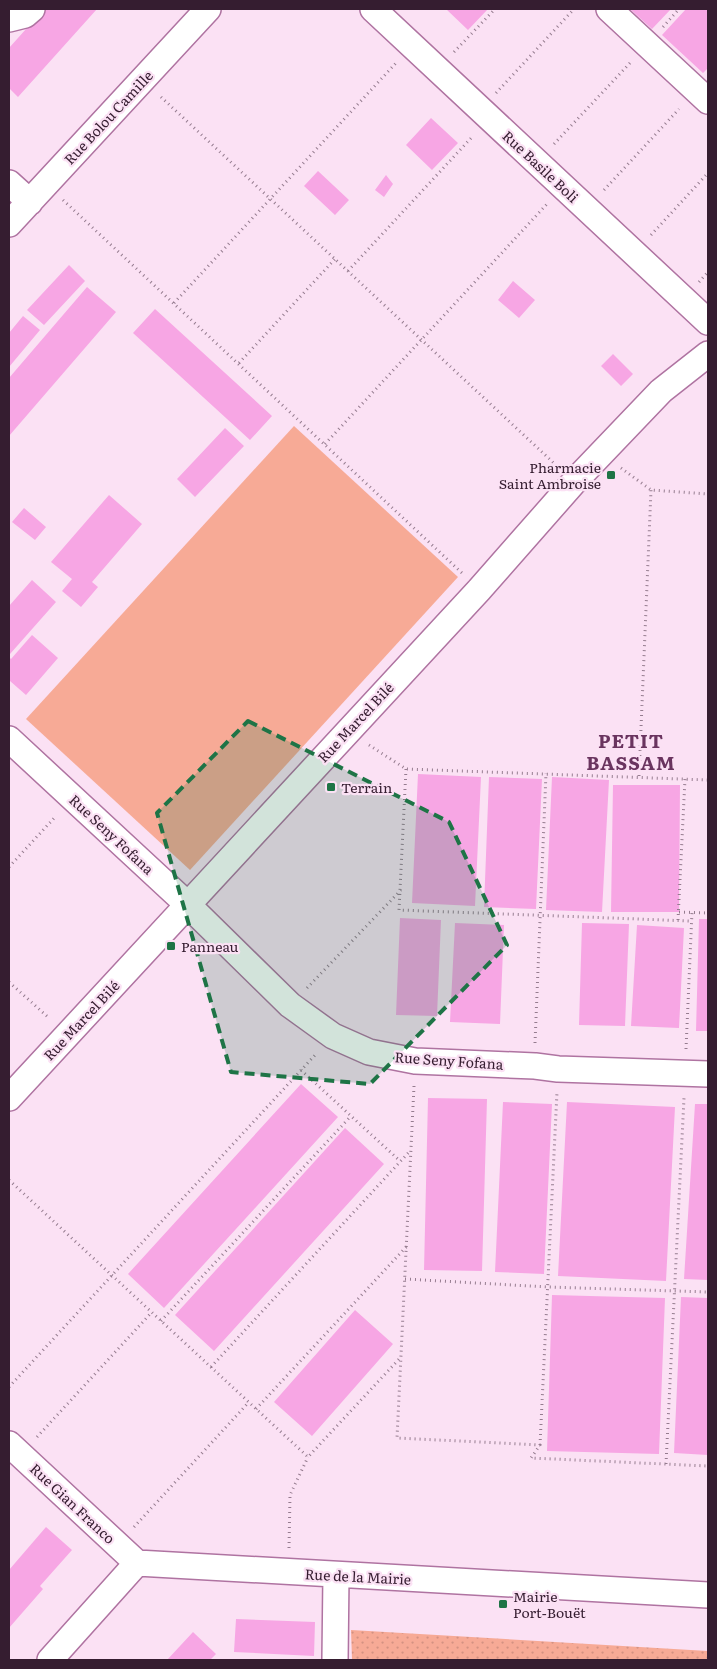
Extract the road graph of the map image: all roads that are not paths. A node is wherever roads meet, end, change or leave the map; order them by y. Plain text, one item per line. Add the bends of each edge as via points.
1 (32, 9) edge
2 (208, 9) edge
3 (373, 9) edge
4 (609, 9) edge
5 (9, 19) edge
6 (702, 95) edge
7 (9, 183) edge
8 (30, 202) junction
9 (9, 224) edge
10 (708, 322) edge
11 (708, 354) edge
12 (9, 739) edge
13 (187, 904) junction
14 (697, 1074) edge
15 (9, 1098) edge
16 (15, 1449) edge
17 (137, 1563) junction
18 (336, 1575) junction
19 (708, 1595) edge
20 (50, 1660) edge
21 (335, 1660) edge

1 - 5 street via 26,16
2 - 8 street, Rue Bolou Camille
3 - 10 street, Rue Basile Boli
4 - 6 street
7 - 8 street
8 - 9 street, Rue Bolou Camille
11 - 13 street, Rue Marcel Bilé via 660,391 600,454 479,590
12 - 13 street, Rue Seny Fofana
13 - 14 street, Rue Seny Fofana via 290,1005 333,1036 369,1052 415,1061
13 - 15 street, Rue Marcel Bilé
16 - 17 street, Rue Gian Franco
17 - 18 street, Rue de la Mairie
17 - 20 street
18 - 19 street, Rue de la Mairie
18 - 21 street

